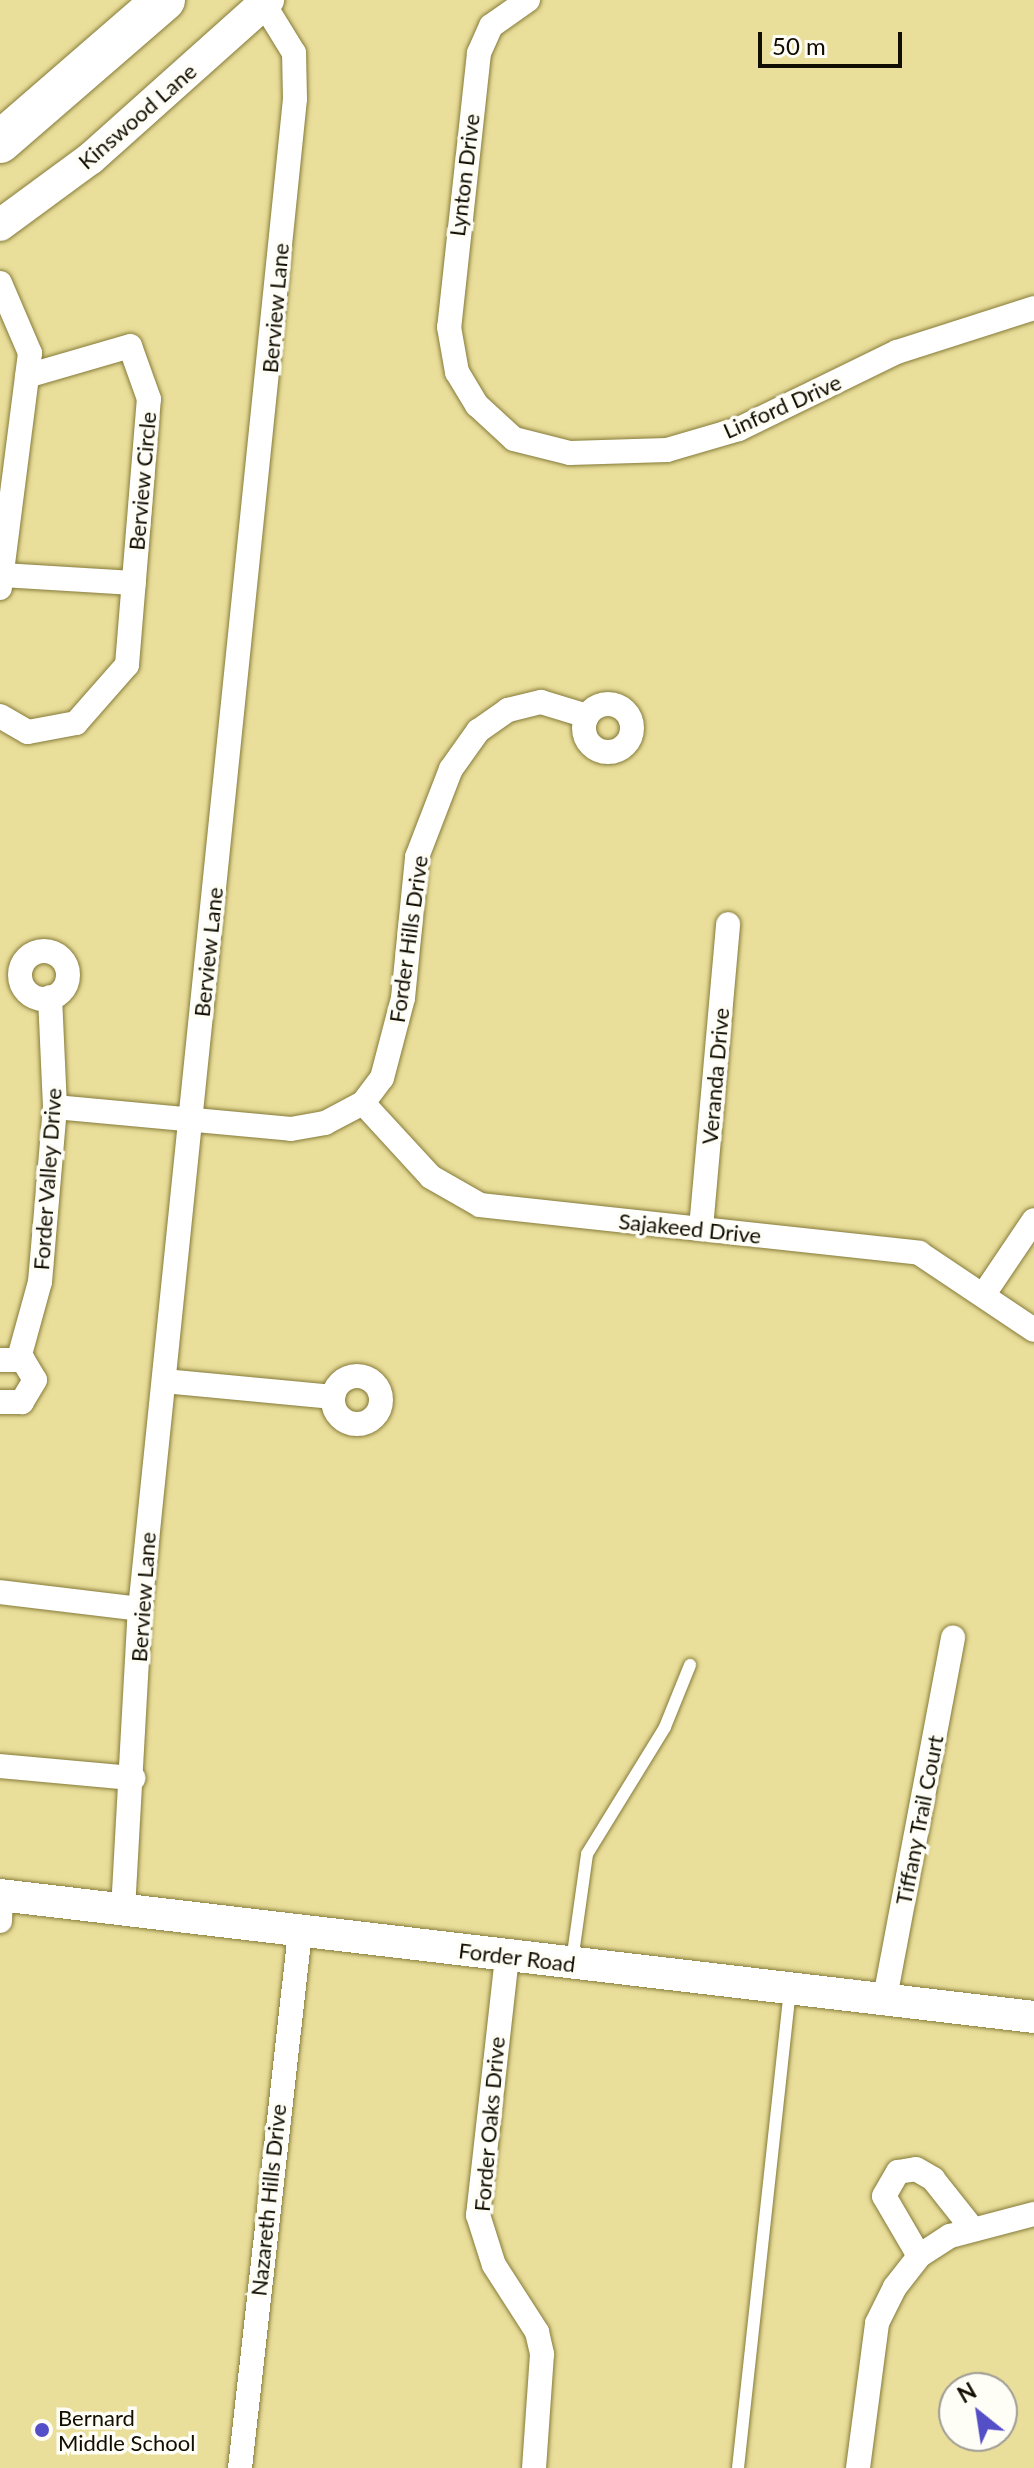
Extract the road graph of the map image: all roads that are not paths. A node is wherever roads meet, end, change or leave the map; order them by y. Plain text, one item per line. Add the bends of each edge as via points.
1 (164, 0) edge
2 (528, 0) edge
3 (266, 2) edge
4 (0, 142) edge
5 (0, 225) edge
6 (0, 283) edge
7 (1034, 308) edge
8 (457, 372) joint
9 (27, 376) junction
10 (1, 581) edge
11 (134, 583) junction
12 (0, 716) edge
13 (587, 716) dead end
14 (728, 924) dead end
15 (50, 997) dead end
16 (363, 1103) junction
17 (55, 1107) junction
18 (190, 1120) junction
19 (1034, 1220) edge
20 (701, 1228) junction
21 (984, 1294) junction
22 (1034, 1330) edge
23 (10, 1359) edge
24 (164, 1381) junction
25 (333, 1397) dead end
26 (0, 1402) edge
27 (0, 1592) edge
28 (140, 1609) junction
29 (953, 1637) dead end
30 (690, 1665) dead end
31 (0, 1766) edge
32 (133, 1778) junction
33 (0, 1904) edge
34 (123, 1910) junction
35 (300, 1932) junction
36 (507, 1957) junction
37 (572, 1964) junction
38 (790, 1990) junction
39 (884, 2003) junction
40 (1034, 2017) edge
41 (1034, 2214) edge
42 (971, 2227) junction
43 (919, 2256) junction
44 (240, 2468) edge
45 (534, 2468) edge
46 (738, 2468) edge
47 (858, 2468) edge

1 - 4 highway
2 - 8 street, Lynton Drive via 491,26 479,53 451,287
3 - 5 main road, Kinswood Lane via 90,159
3 - 18 street, Berview Lane via 294,53 295,99
6 - 9 street, Berview Circle via 30,353
7 - 8 street, Linford Drive via 897,352 739,429 637,455 570,453 514,439 477,405
9 - 10 street, Berview Circle
9 - 11 street, Berview Circle via 130,346 149,399
10 - 11 street, Berview Circle
11 - 12 street, Berview Circle via 127,665 106,696 76,723 46,732
13 - 16 street, Forder Hills Drive via 541,702 508,710 478,731 451,769 417,857 403,998 382,1078
14 - 20 street, Veranda Drive
15 - 17 street, Forder Valley Drive
16 - 18 street, Forder Hills Drive via 325,1123 291,1129
16 - 20 street, Sajakeed Drive via 431,1177 480,1205
17 - 18 street, Forder Hills Drive
17 - 23 street, Forder Valley Drive via 40,1282
18 - 24 street, Berview Lane
19 - 21 street
20 - 21 street, Sajakeed Drive via 919,1253
21 - 22 street, Sajakeed Drive
23 - 26 street via 34,1373 31,1393 12,1405
24 - 25 street
24 - 28 street, Berview Lane
27 - 28 street
28 - 32 street, Berview Lane
29 - 39 street, Tiffany Trail Court
30 - 37 lane via 665,1727 587,1854
31 - 32 street
32 - 34 street, Berview Lane
33 - 34 main road, Forder Road
34 - 35 main road, Forder Road
35 - 36 main road, Forder Road
35 - 44 street, Nazareth Hills Drive
36 - 37 main road, Forder Road
36 - 45 street, Forder Oaks Drive via 478,2215 494,2265 537,2332 542,2354
37 - 38 main road, Forder Road
38 - 39 main road, Forder Road
38 - 46 lane
39 - 40 main road, Forder Road
41 - 42 street
42 - 43 street
42 - 43 street via 933,2179 916,2169 898,2172 884,2196
43 - 47 street via 877,2323

